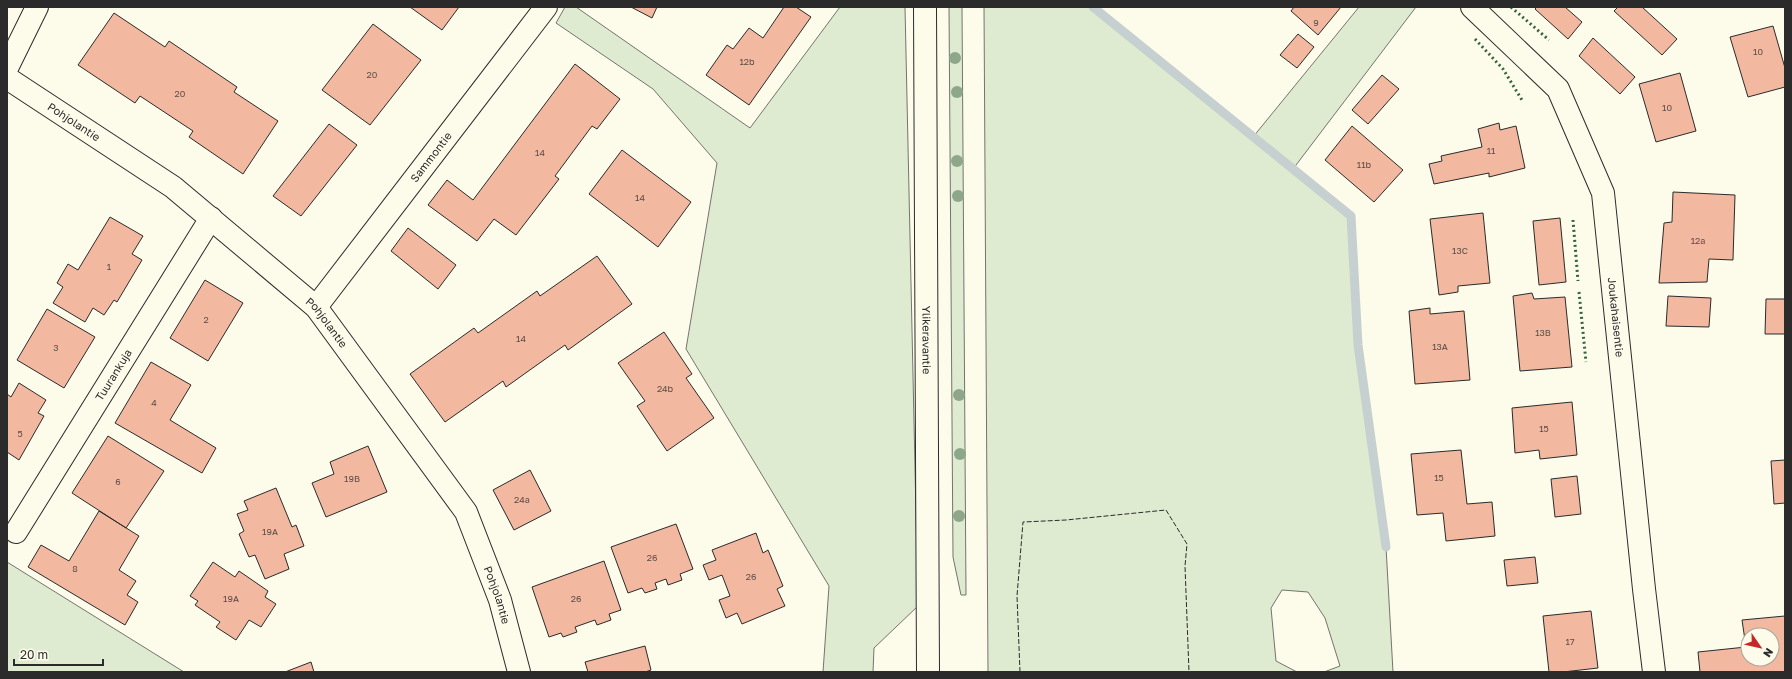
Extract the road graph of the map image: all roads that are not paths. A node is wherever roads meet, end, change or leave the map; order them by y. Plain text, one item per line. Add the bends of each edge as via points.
1 (37, 7) edge
2 (546, 7) edge
3 (925, 7) edge
4 (1472, 7) edge
5 (7, 68) edge
6 (7, 78) edge
7 (211, 218) junction
8 (316, 307) junction
9 (16, 532) dead end
10 (519, 672) edge
11 (928, 672) edge
12 (1654, 672) edge

1 - 5 street
2 - 8 street, Sammontie
3 - 11 street, Ylikeravantie
4 - 12 street, Joukahaisentie via 1558,89 1603,193
6 - 7 street, Pohjolantie via 173,187
7 - 8 street, Pohjolantie
7 - 9 street, Tuurankuja
8 - 10 street, Pohjolantie via 466,512 500,600

